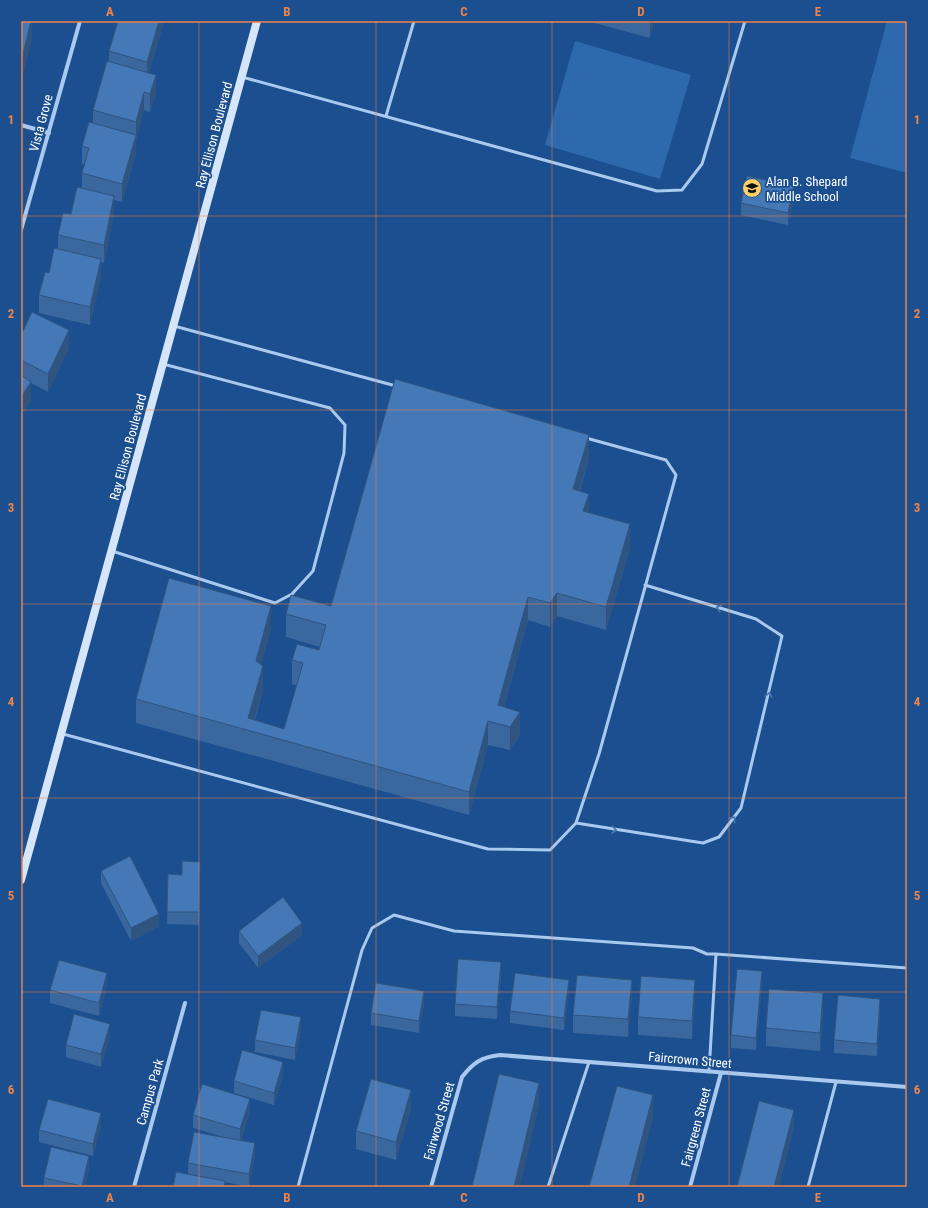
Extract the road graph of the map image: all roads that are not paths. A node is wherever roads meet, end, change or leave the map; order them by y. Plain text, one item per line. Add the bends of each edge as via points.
1 (80, 21) edge
2 (257, 21) edge
3 (414, 21) edge
4 (746, 21) edge
5 (242, 77) junction
6 (386, 116) junction
7 (21, 125) edge
8 (49, 133) junction
9 (21, 230) edge
10 (174, 326) junction
11 (163, 364) junction
12 (401, 388) edge
13 (583, 437) edge
14 (111, 551) junction
15 (645, 585) junction
16 (61, 733) junction
17 (576, 823) junction
18 (21, 880) edge
19 (716, 954) junction
20 (907, 968) edge
21 (185, 1003) dead end
22 (589, 1062) junction
23 (472, 1064) joint
24 (708, 1072) junction
25 (721, 1073) junction
26 (836, 1082) junction
27 (907, 1087) edge
28 (134, 1187) edge
29 (298, 1187) edge
30 (431, 1187) edge
31 (548, 1187) edge
32 (690, 1187) edge
33 (808, 1187) edge

1 - 8 street, Vista Grove
2 - 5 main road, Ray Ellison Boulevard
3 - 6 lane
4 - 6 lane via 702,164 682,190 657,191
5 - 6 lane
5 - 10 main road, Ray Ellison Boulevard
7 - 8 street
8 - 9 street, Vista Grove
10 - 11 main road, Ray Ellison Boulevard
10 - 12 lane
11 - 14 main road, Ray Ellison Boulevard
11 - 14 lane via 330,408 344,425 344,453 312,571 292,594 275,603
13 - 15 lane via 666,460 676,475
14 - 16 main road, Ray Ellison Boulevard
15 - 17 lane via 599,754
17 -> 15 lane via 703,844 719,837 741,808 782,636 756,619
16 - 17 lane via 488,849 550,850
16 - 18 main road, Ray Ellison Boulevard
19 - 20 lane
19 - 24 lane
19 - 29 lane via 707,954 693,948 454,931 394,915 372,928 362,950
21 - 28 street, Campus Park
22 - 23 street, Faircrown Street via 500,1055 489,1056
22 - 24 street, Faircrown Street
22 - 31 lane
23 - 30 street, Fairwood Street via 459,1084
24 - 25 street, Faircrown Street
25 - 26 street, Faircrown Street
25 - 32 street, Fairgreen Street
26 - 27 street, Faircrown Street
26 - 33 lane

